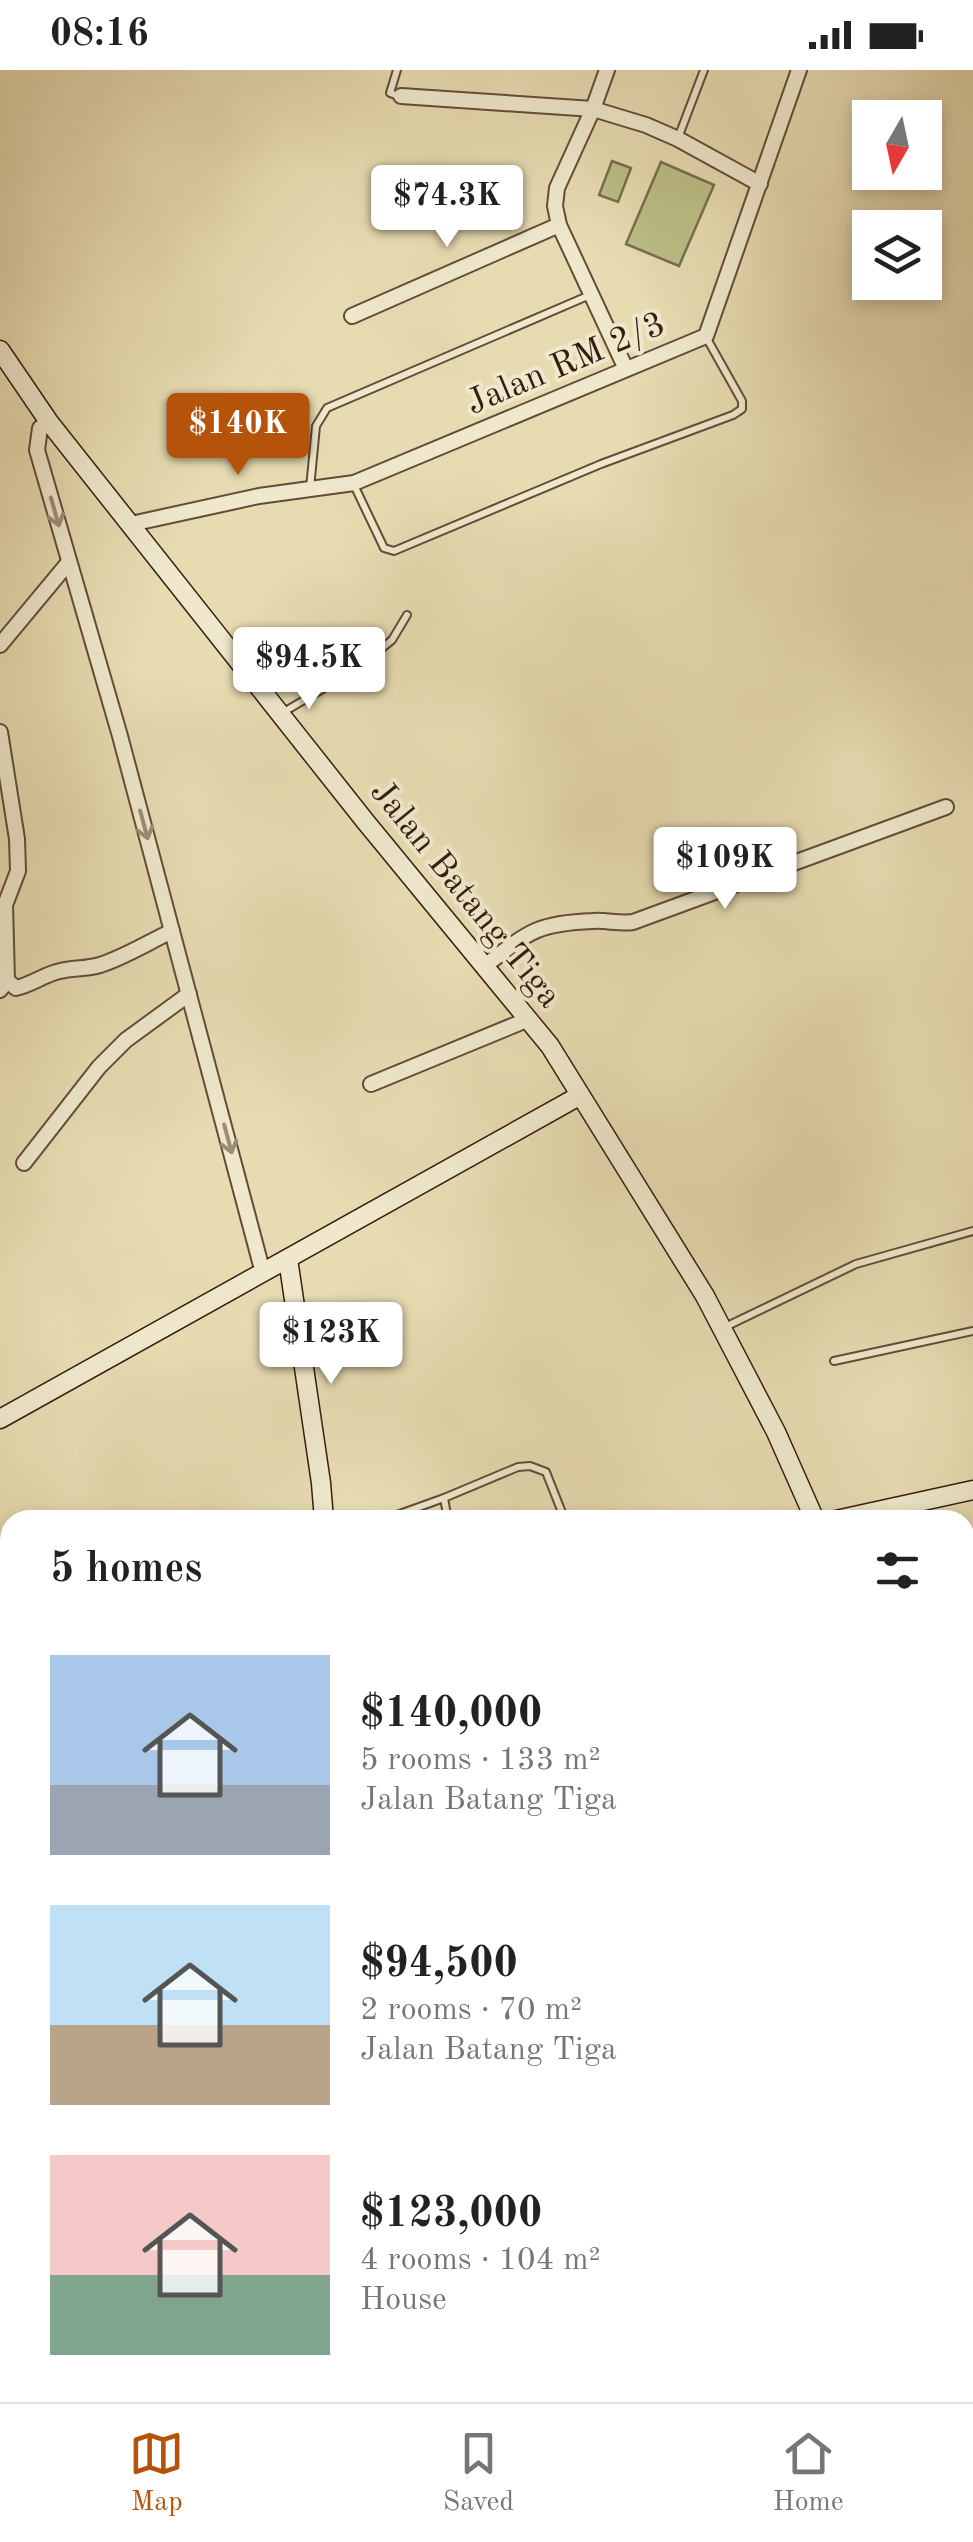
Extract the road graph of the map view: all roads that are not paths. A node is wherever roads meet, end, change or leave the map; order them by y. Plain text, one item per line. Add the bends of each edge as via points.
1 (397, 70) edge
2 (607, 70) edge
3 (704, 70) edge
4 (800, 70) edge
5 (401, 96) joint
6 (592, 109) junction
7 (678, 140) junction
8 (760, 184) junction
9 (559, 225) junction
10 (592, 295) junction
11 (352, 316) dead end
12 (706, 336) junction
13 (1, 355) edge
14 (626, 369) junction
15 (49, 422) junction
16 (354, 483) junction
17 (310, 488) junction
18 (131, 524) junction
19 (69, 562) junction
20 (407, 615) dead end
21 (0, 645) edge
22 (280, 714) junction
23 (0, 732) edge
24 (6, 806) edge
25 (946, 807) dead end
26 (172, 931) junction
27 (486, 966) junction
28 (2, 982) edge
29 (189, 994) junction
30 (528, 1019) junction
31 (371, 1084) dead end
32 (579, 1096) junction
33 (24, 1163) dead end
34 (973, 1231) edge
35 (288, 1259) junction
36 (263, 1273) junction
37 (722, 1328) junction
38 (973, 1331) edge
39 (834, 1361) dead end
40 (0, 1419) edge
41 (973, 1490) edge
42 (444, 1498) junction
43 (323, 1510) edge
44 (411, 1510) edge
45 (448, 1510) edge
46 (561, 1510) edge
47 (811, 1510) edge
48 (882, 1510) edge

1 - 5 lane via 390,93
2 - 6 street
3 - 7 lane
4 - 8 street, Jalan RM 2/3
5 - 6 street
6 - 7 street
6 - 9 street via 558,188
7 - 8 street
8 - 12 street, Jalan RM 2/3
9 - 10 street
9 - 11 street
10 - 14 street
10 - 17 lane via 327,408 316,426
12 - 14 street, Jalan RM 2/3
12 - 16 lane via 742,400 733,415 394,551 384,548
13 - 15 main road, Jalan Batang Tiga
14 - 16 street, Jalan RM 2/3
15 - 18 main road, Jalan Batang Tiga
15 -> 19 street via 40,428 37,450
16 - 17 street, Jalan RM 2/3
17 - 18 street, Jalan RM 2/3
18 - 22 main road, Jalan Batang Tiga
19 - 21 street
19 -> 26 street
20 - 22 lane via 392,640 355,670
22 - 27 main road, Jalan Batang Tiga
23 - 24 street
24 - 28 street via 18,838 18,870 6,905
25 - 27 street via 633,922 539,928
26 - 28 street via 104,964 62,970 22,988
26 - 29 street
27 - 30 main road, Jalan Batang Tiga
29 - 33 street via 99,1067
29 -> 36 street
30 - 31 street
30 - 32 main road, Jalan Batang Tiga
32 - 35 main road
32 - 37 main road, Jalan Batang Tiga
34 - 37 lane via 856,1264
35 - 36 main road
35 - 43 main road
36 - 40 main road
37 - 47 main road, Jalan Batang Tiga
38 - 39 lane
41 - 48 main road
42 - 44 lane
42 - 45 lane
42 - 46 lane via 530,1466 546,1472

